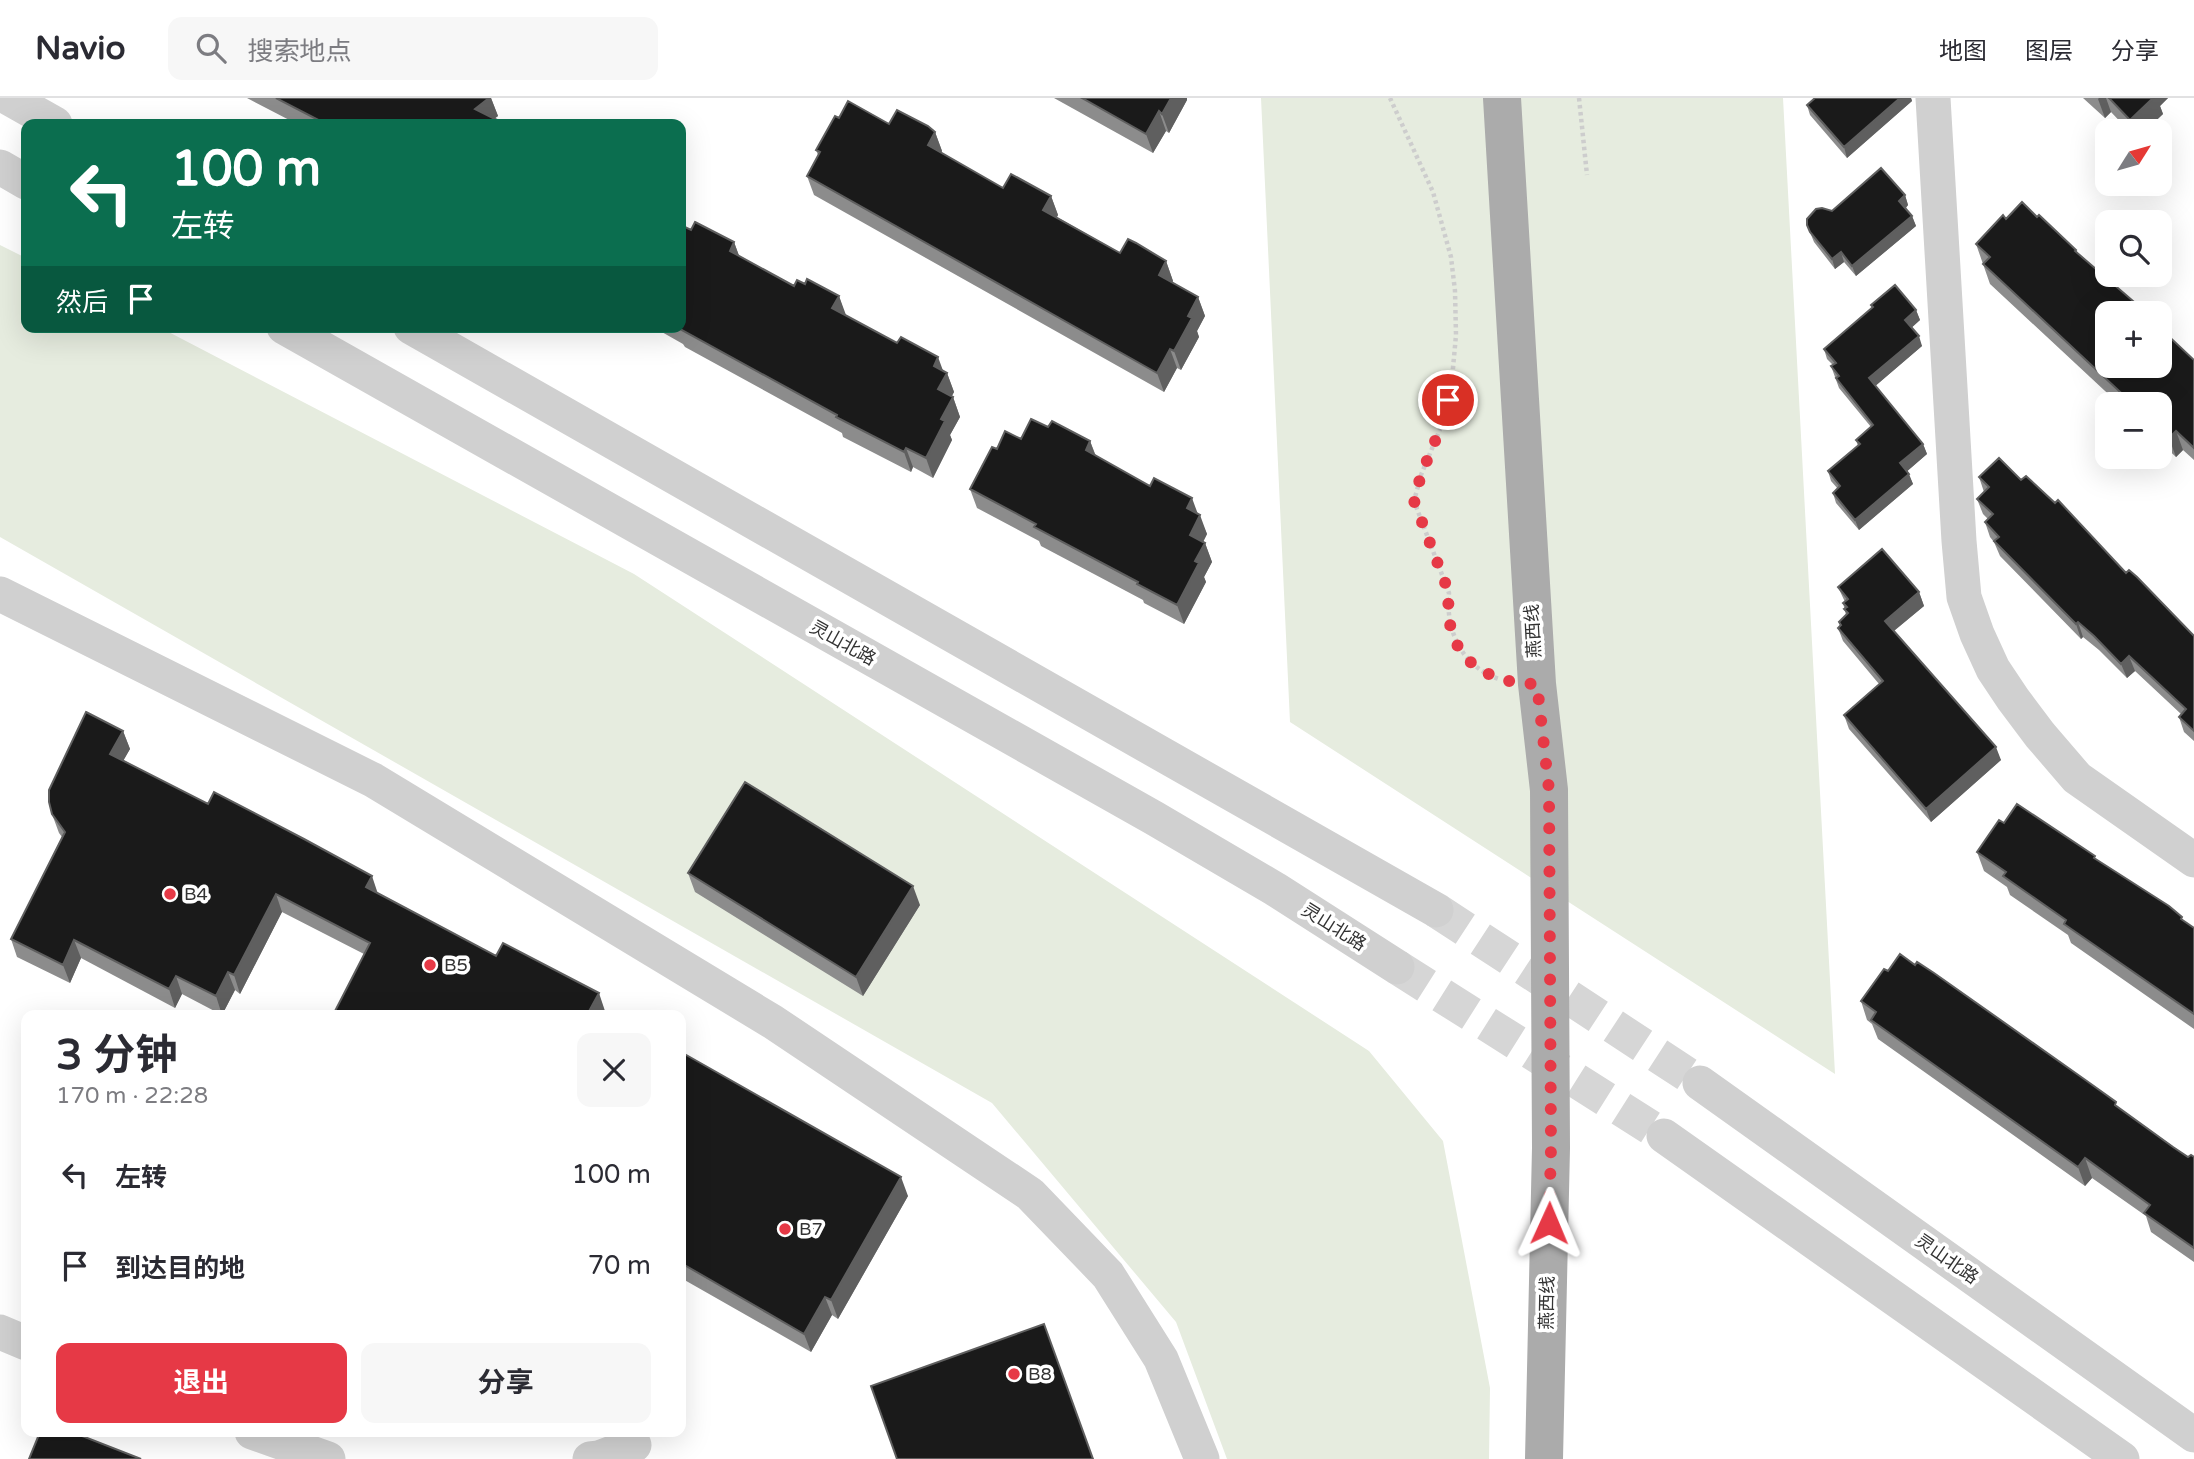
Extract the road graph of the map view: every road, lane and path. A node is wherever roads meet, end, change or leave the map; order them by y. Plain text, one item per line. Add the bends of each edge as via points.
1 (9, 98) edge
2 (1390, 98) edge
3 (1502, 98) edge
4 (1580, 98) edge
5 (1933, 98) edge
6 (46, 119) edge
7 (0, 167) edge
8 (1587, 176) dead end
9 (21, 179) edge
10 (295, 333) edge
11 (422, 333) edge
12 (0, 594) edge
13 (1537, 684) junction
14 (2194, 860) edge
15 (1436, 910) tunnel mouth
16 (1397, 967) tunnel mouth
17 (1700, 1083) tunnel mouth
18 (1664, 1136) tunnel mouth
19 (0, 1332) edge
20 (21, 1341) edge
21 (2194, 1435) edge
22 (266, 1437) edge
23 (638, 1445) edge
24 (328, 1459) edge
25 (590, 1459) edge
26 (1202, 1459) edge
27 (1544, 1459) edge
28 (2122, 1459) edge

1 - 6 street
2 - 13 path via 1433,192 1455,291 1452,379 1443,422 1414,501 1449,593 1450,625 1463,654 1492,677
3 - 13 main road, 燕西线
4 - 8 path
5 - 14 street via 1964,597 1993,669 2077,778
7 - 9 street
10 - 16 street, 灵山北路 via 1154,818
11 - 15 street
12 - 26 street via 373,780 773,1022 1030,1194 1108,1275 1161,1359
13 - 27 main road, 燕西线 via 1549,804 1551,1148
17 - 21 street, 灵山北路
18 - 28 street
19 - 20 street
22 - 24 street
23 - 25 street

